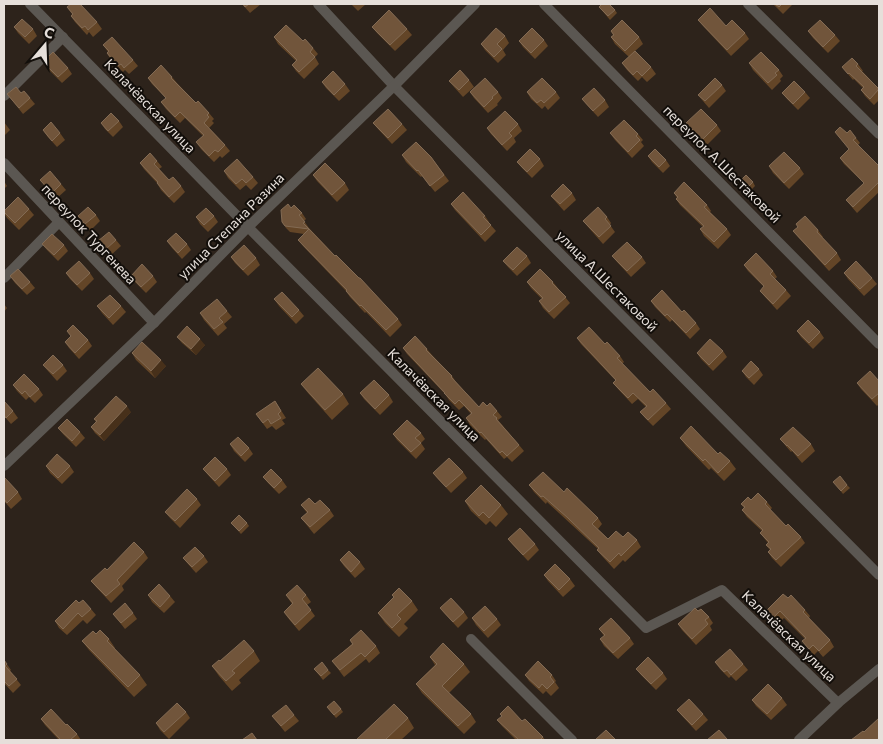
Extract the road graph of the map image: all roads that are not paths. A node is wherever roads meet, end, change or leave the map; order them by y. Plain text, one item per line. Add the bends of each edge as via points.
1 (30, 4) edge
2 (318, 4) edge
3 (475, 4) edge
4 (544, 4) edge
5 (748, 4) edge
6 (63, 38) junction
7 (394, 86) junction
8 (4, 96) edge
9 (879, 134) edge
10 (4, 163) edge
11 (59, 222) junction
12 (248, 227) junction
13 (4, 278) edge
14 (154, 323) junction
15 (879, 344) edge
16 (4, 466) edge
17 (879, 575) edge
18 (472, 639) dead end
19 (879, 669) edge
20 (838, 703) junction
21 (572, 740) edge
22 (799, 740) edge

1 - 6 street, Калачёвская улица
2 - 7 street, улица А.Шестаковой
3 - 7 street, улица Степана Разина
4 - 15 street, переулок А.Шестаковой
5 - 9 street
6 - 8 street
6 - 12 street, Калачёвская улица
7 - 12 street, улица Степана Разина
7 - 17 street, улица А.Шестаковой
10 - 11 street, переулок Тургенева
11 - 13 street
11 - 14 street, переулок Тургенева
12 - 14 street, улица Степана Разина
12 - 20 street, Калачёвская улица via 646,628 722,590
14 - 16 street, улица Степана Разина
18 - 21 street
19 - 20 street
20 - 22 street

